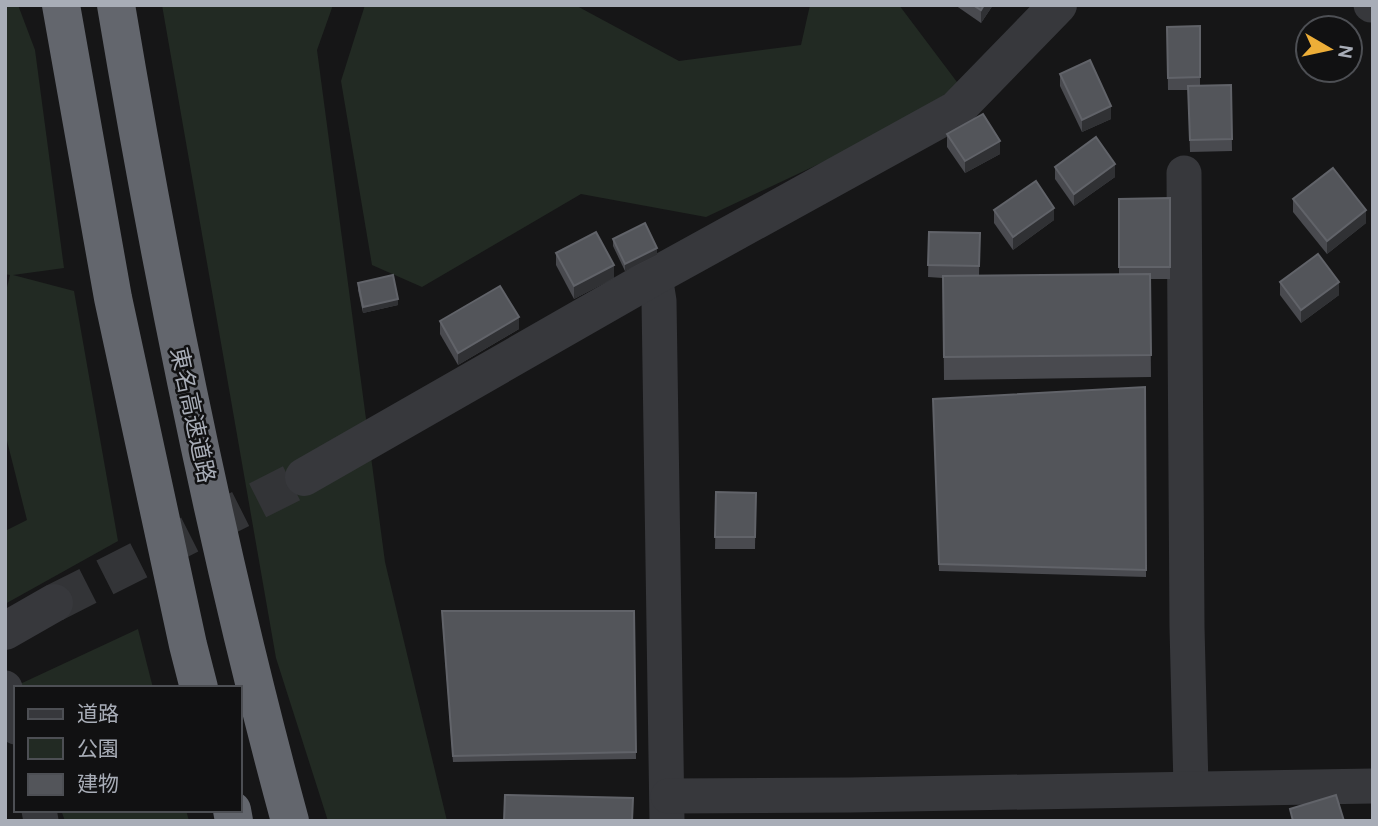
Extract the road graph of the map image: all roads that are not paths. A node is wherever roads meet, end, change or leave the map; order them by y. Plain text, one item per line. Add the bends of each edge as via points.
1 (61, 5) edge
2 (116, 5) edge
3 (1058, 5) edge
4 (1184, 173) dead end
5 (655, 276) junction
6 (304, 477) tunnel mouth
7 (54, 603) tunnel mouth
8 (5, 631) edge
9 (198, 686) edge
10 (5, 688) edge
11 (14, 720) edge
12 (1373, 786) edge
13 (1191, 787) junction
14 (668, 808) edge
15 (290, 821) edge

1 - 9 highway via 113,298
2 - 15 highway, 東名高速道路 via 214,514
3 - 5 street via 956,110
4 - 13 street
5 - 6 street
5 - 14 street
7 - 8 street
10 - 11 street
12 - 13 street
13 - 14 street via 850,795

